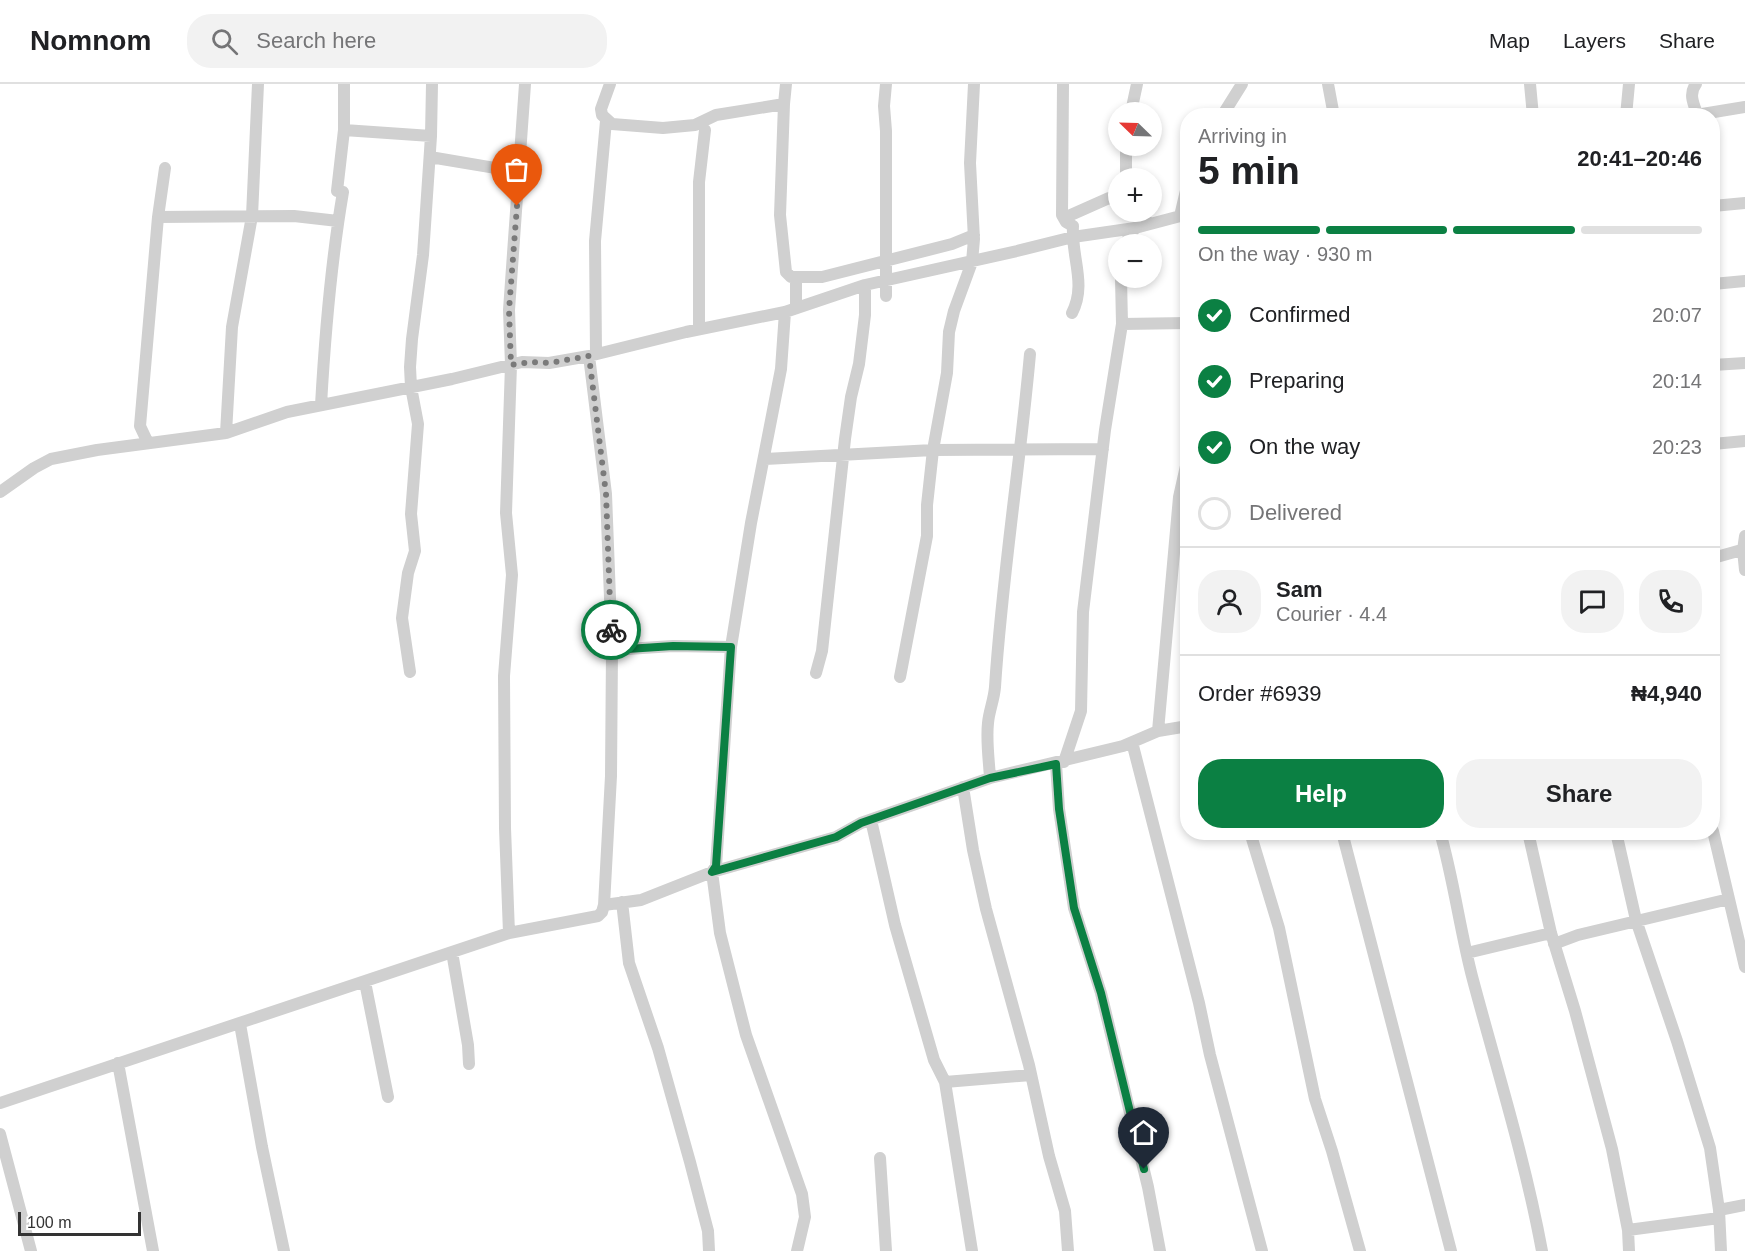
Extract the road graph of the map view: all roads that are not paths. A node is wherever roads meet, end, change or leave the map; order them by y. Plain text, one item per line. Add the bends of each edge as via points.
1 (258, 84) edge
2 (344, 84) edge
3 (432, 84) edge
4 (525, 84) edge
5 (610, 84) edge
6 (786, 84) edge
7 (886, 84) edge
8 (974, 84) edge
9 (1063, 84) edge
10 (1137, 84) edge
11 (1328, 84) edge
12 (1530, 84) edge
13 (1629, 84) edge
14 (1696, 84) edge
15 (1238, 85) edge
16 (1133, 102) edge
17 (784, 104) junction
18 (1745, 107) edge
19 (1226, 108) edge
20 (1332, 108) edge
21 (1532, 108) edge
22 (1627, 108) edge
23 (1695, 108) edge
24 (1720, 111) edge
25 (606, 121) junction
26 (344, 130) junction
27 (705, 130) dead end
28 (431, 136) junction
29 (881, 142) dead end
30 (430, 157) junction
31 (165, 168) dead end
32 (519, 172) junction
33 (1108, 199) edge
34 (1745, 203) edge
35 (1720, 205) edge
36 (252, 216) junction
37 (1180, 216) edge
38 (158, 217) junction
39 (338, 221) junction
40 (1071, 224) junction
41 (1149, 224) joint
42 (1135, 228) junction
43 (1131, 234) edge
44 (974, 235) junction
45 (935, 247) junction
46 (972, 262) junction
47 (933, 269) junction
48 (886, 271) junction
49 (796, 279) junction
50 (1745, 281) edge
51 (1720, 283) edge
52 (865, 285) junction
53 (1121, 288) edge
54 (791, 310) junction
55 (1071, 313) dead end
56 (1180, 323) edge
57 (1122, 324) junction
58 (699, 329) junction
59 (1030, 354) dead end
60 (589, 356) junction
61 (1745, 363) edge
62 (511, 365) junction
63 (1720, 365) edge
64 (411, 387) junction
65 (321, 405) junction
66 (226, 433) junction
67 (1745, 441) edge
68 (148, 443) junction
69 (1720, 443) edge
70 (1021, 449) junction
71 (1102, 449) junction
72 (933, 450) junction
73 (843, 456) junction
74 (765, 459) junction
75 (0, 492) edge
76 (1180, 493) edge
77 (1745, 536) edge
78 (1744, 549) edge
79 (1720, 556) edge
80 (1745, 570) edge
81 (731, 647) junction
82 (612, 650) junction
83 (410, 672) dead end
84 (816, 673) dead end
85 (900, 676) dead end
86 (1180, 727) edge
87 (1158, 731) junction
88 (1132, 742) junction
89 (1060, 763) junction
90 (990, 778) junction
91 (963, 788) junction
92 (871, 820) junction
93 (1252, 840) edge
94 (1344, 840) edge
95 (1442, 840) edge
96 (1530, 840) edge
97 (1618, 840) edge
98 (1715, 840) edge
99 (712, 872) junction
100 (1729, 899) junction
101 (622, 902) junction
102 (604, 905) junction
103 (1636, 920) junction
104 (509, 933) junction
105 (1552, 938) junction
106 (452, 952) junction
107 (1467, 953) junction
108 (1745, 968) edge
109 (365, 982) junction
110 (240, 1024) junction
111 (118, 1063) junction
112 (469, 1064) dead end
113 (1031, 1075) junction
114 (945, 1082) junction
115 (388, 1097) dead end
116 (0, 1103) edge
117 (0, 1134) edge
118 (880, 1158) dead end
119 (1745, 1204) edge
120 (1719, 1214) junction
121 (1628, 1230) junction
122 (31, 1251) edge
123 (153, 1251) edge
124 (284, 1251) edge
125 (709, 1251) edge
126 (797, 1251) edge
127 (886, 1251) edge
128 (972, 1251) edge
129 (1068, 1251) edge
130 (1160, 1251) edge
131 (1262, 1251) edge
132 (1360, 1251) edge
133 (1451, 1251) edge
134 (1542, 1251) edge
135 (1629, 1251) edge
136 (1720, 1251) edge

1 - 36 street
2 - 26 street
3 - 28 street
4 - 32 street
5 - 25 street via 601,109
6 - 17 street
7 - 48 street via 884,106 886,296
8 - 44 street via 970,163
9 - 40 street
10 - 16 street
11 - 20 street
12 - 21 street
13 - 22 street
14 - 23 street via 1691,98
15 - 19 street
17 - 25 street via 716,115 685,126 663,128
17 - 49 street via 780,215 786,272
18 - 24 street
25 - 60 street via 595,241 596,353
26 - 28 street
26 - 39 street
27 - 58 street via 699,182
28 - 30 street
29 - 48 street
30 - 32 street
30 - 64 street
31 - 38 street
32 - 62 street via 509,310
33 - 40 street
34 - 35 street
36 - 38 street
36 - 39 street
36 - 66 street via 232,327
37 - 41 street
38 - 68 street via 140,426
39 - 65 street
40 - 42 street
40 - 46 street
40 - 55 street via 1079,297
41 - 42 street
42 - 43 street
44 - 45 street
44 - 46 street
45 - 47 street
45 - 48 street
46 - 47 street
46 - 72 street via 949,332
47 - 48 street
48 - 49 street
48 - 52 street
49 - 54 street
50 - 51 street
52 - 54 street
52 - 73 street via 859,364
53 - 57 street
54 - 58 street
54 - 74 street
56 - 57 street
57 - 71 street
58 - 60 street
59 - 70 street
60 - 62 street
60 - 82 street via 606,494
61 - 63 street
62 - 64 street
62 - 104 street via 506,513 512,575 504,676
64 - 65 street
64 - 83 street via 418,424 411,514 416,551 408,573 402,618
65 - 66 street via 286,412
66 - 68 street
67 - 69 street
68 - 75 street via 51,459
70 - 71 street
70 - 72 street
70 - 90 street via 1004,574 995,690 988,719
71 - 89 street via 1083,612 1081,711
72 - 73 street
72 - 85 street via 927,536
73 - 74 street
73 - 84 street via 822,651
74 - 81 street
76 - 87 street
77 - 78 street
78 - 79 street
78 - 80 street
81 - 82 street
81 - 99 street via 716,866
82 - 102 street
86 - 87 street
87 - 88 street
88 - 89 street
88 - 131 street
89 - 90 street
89 - 130 street via 1059,809 1074,908 1101,993
90 - 91 street
91 - 92 street
91 - 113 street via 986,909
92 - 99 street via 836,837
92 - 114 street via 895,925 934,1060
93 - 132 street via 1279,928 1315,1100
94 - 133 street
95 - 107 street
96 - 105 street
97 - 103 street
98 - 100 street
99 - 101 street via 641,900
99 - 126 street via 720,933 746,1035 802,1194 805,1217
100 - 103 street
100 - 108 street
101 - 102 street
101 - 125 street via 629,963 690,1162 708,1231
102 - 104 street via 598,916
103 - 105 street
103 - 120 street via 1710,1148
104 - 106 street
105 - 107 street
105 - 121 street via 1612,1149
106 - 109 street
106 - 112 street
107 - 134 street via 1523,1159
109 - 110 street
109 - 115 street
110 - 111 street
110 - 124 street
111 - 116 street
111 - 123 street
113 - 114 street
113 - 129 street via 1065,1211
114 - 128 street
117 - 122 street
118 - 127 street
119 - 120 street
120 - 121 street
120 - 136 street
121 - 135 street

